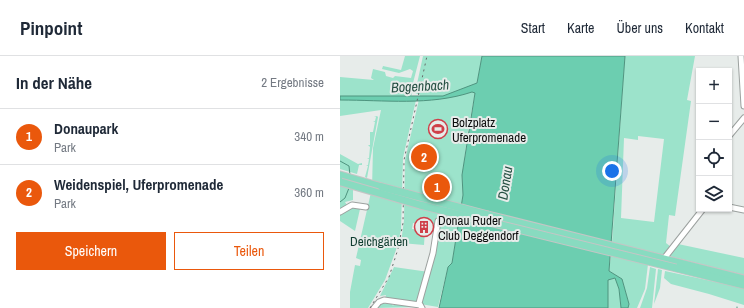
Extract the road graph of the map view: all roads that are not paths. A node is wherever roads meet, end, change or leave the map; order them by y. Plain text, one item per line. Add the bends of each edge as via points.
1 (740, 56) edge
2 (744, 106) edge
3 (744, 118) edge
4 (742, 125) edge
5 (732, 133) edge
6 (340, 177) edge
7 (366, 207) dead end
8 (732, 208) edge
9 (744, 210) edge
10 (340, 212) edge
11 (701, 212) edge
12 (438, 221) dead end
13 (666, 256) dead end
14 (676, 265) junction
15 (744, 279) edge
16 (744, 285) edge
17 (421, 306) edge
18 (374, 308) edge

1 - 2 street
3 - 4 street
4 - 5 street
6 - 14 highway, bridge via 420,205
7 - 10 street via 354,205
8 - 9 street
11 - 13 street
12 - 17 street via 433,253 419,303
14 - 15 highway
14 - 16 highway
17 - 18 street via 384,300

